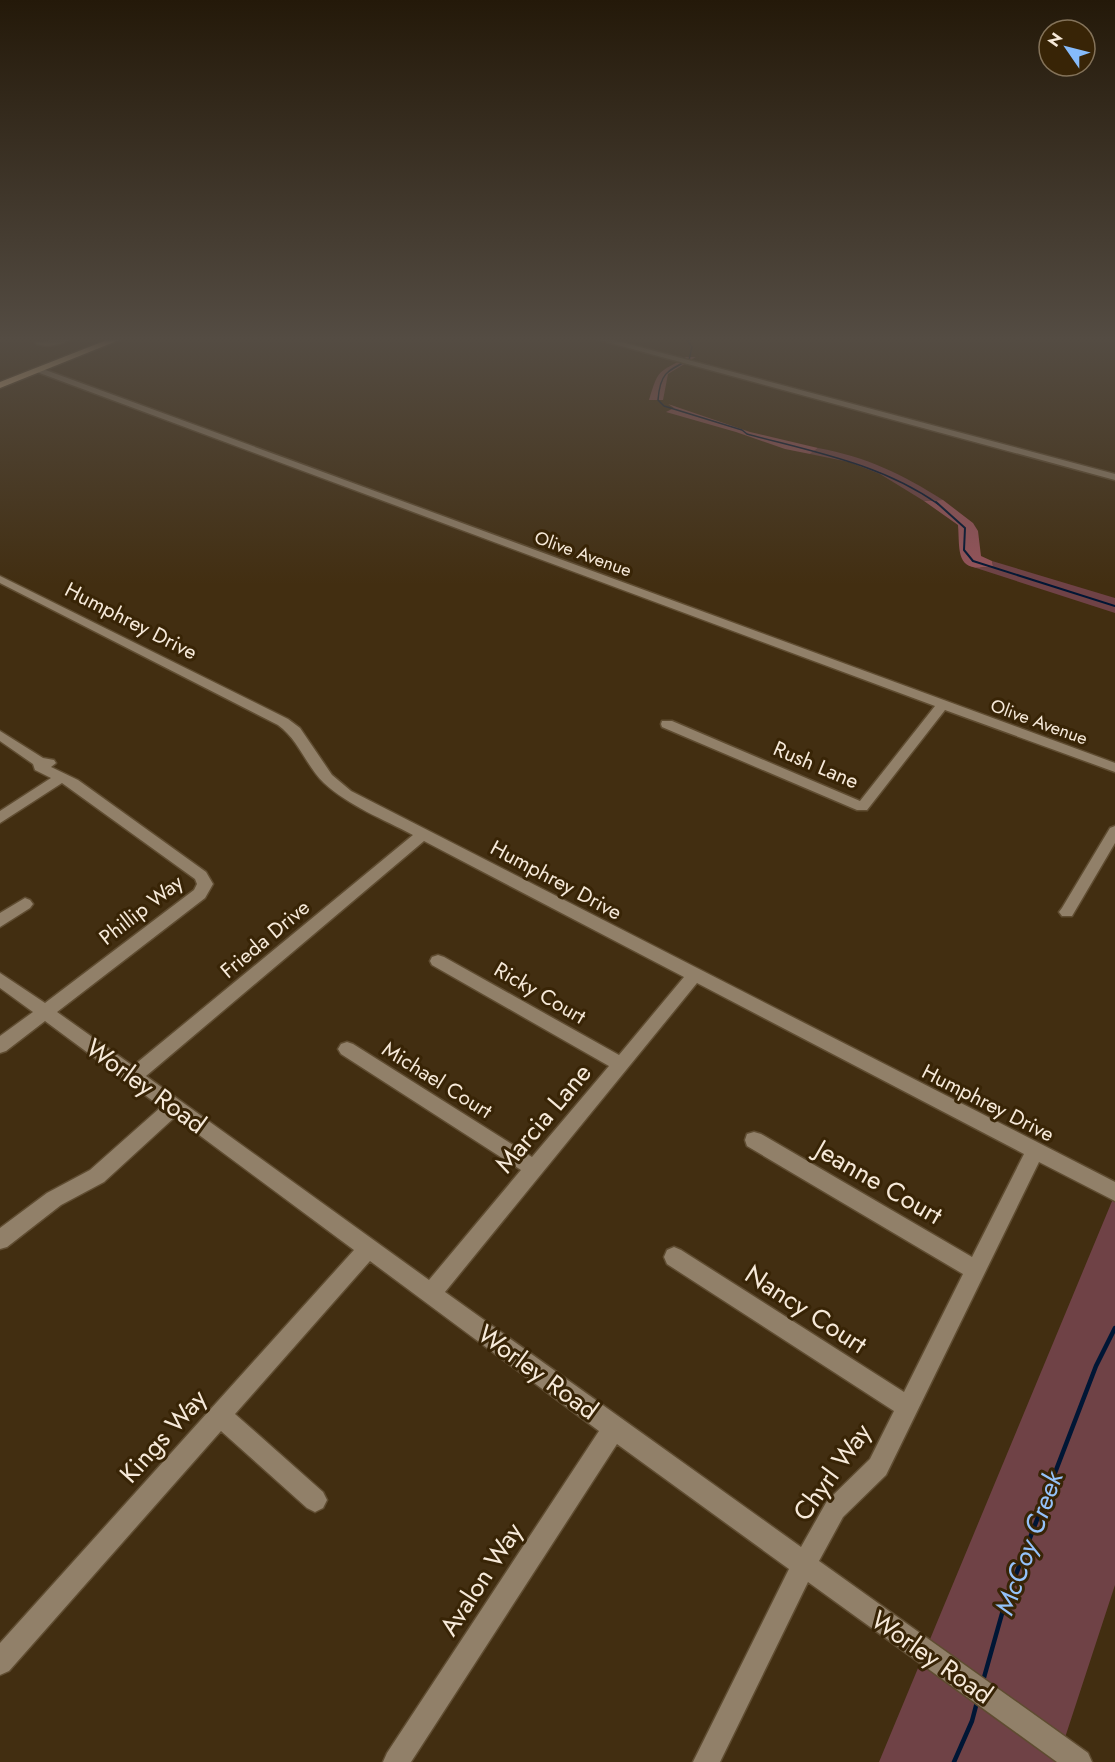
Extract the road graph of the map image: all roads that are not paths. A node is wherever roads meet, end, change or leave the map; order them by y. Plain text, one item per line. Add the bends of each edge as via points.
1 (176, 420) edge
2 (902, 420) edge
3 (1115, 477) edge
4 (0, 579) edge
5 (943, 704) junction
6 (667, 724) dead end
7 (0, 735) edge
8 (1115, 768) edge
9 (61, 778) junction
10 (0, 818) edge
11 (1115, 831) edge
12 (423, 834) junction
13 (25, 904) dead end
14 (1067, 912) dead end
15 (0, 921) edge
16 (438, 962) dead end
17 (695, 975) junction
18 (0, 979) edge
19 (44, 1011) junction
20 (0, 1046) edge
21 (347, 1049) dead end
22 (620, 1064) junction
23 (134, 1076) junction
24 (174, 1106) junction
25 (754, 1140) dead end
26 (1035, 1150) junction
27 (534, 1168) junction
28 (1115, 1192) edge
29 (0, 1240) edge
30 (369, 1248) junction
31 (675, 1257) dead end
32 (976, 1270) junction
33 (431, 1293) junction
34 (909, 1408) junction
35 (220, 1415) junction
36 (614, 1428) junction
37 (315, 1500) dead end
38 (804, 1565) junction
39 (0, 1662) edge
40 (1070, 1755) edge
41 (396, 1762) edge
42 (706, 1762) edge

1 - 5 street, Olive Avenue
2 - 3 street
4 - 12 street, Humphrey Drive via 283,722 295,731 327,778 346,794
5 - 6 street, Rush Lane via 862,807
5 - 8 street, Olive Avenue
7 - 9 street, Phillip Way via 40,762 40,767
9 - 10 street
9 - 19 street, Phillip Way via 192,869 205,884 200,894
11 - 14 street
12 - 17 street, Humphrey Drive
12 - 23 street, Frieda Drive
13 - 15 street
16 - 22 street, Ricky Court
17 - 22 street, Marcia Lane
17 - 26 street, Humphrey Drive
18 - 19 street, Worley Road
19 - 20 street
19 - 23 street, Worley Road
21 - 27 street, Michael Court
22 - 27 street, Marcia Lane
23 - 24 street, Worley Road
24 - 29 street via 97,1176 54,1199
24 - 30 street, Worley Road
25 - 32 street, Jeanne Court
26 - 28 street, Humphrey Drive
26 - 32 street, Chyrl Way
27 - 33 street, Marcia Lane
30 - 33 street, Worley Road
30 - 35 street, Kings Way
31 - 34 street, Nancy Court
32 - 34 street, Chyrl Way
33 - 36 street, Worley Road
34 - 38 street, Chyrl Way via 878,1467 835,1509
35 - 37 street
35 - 39 street, Kings Way
36 - 38 street, Worley Road
36 - 41 street, Avalon Way
38 - 40 street, Worley Road
38 - 42 street, Chyrl Way

